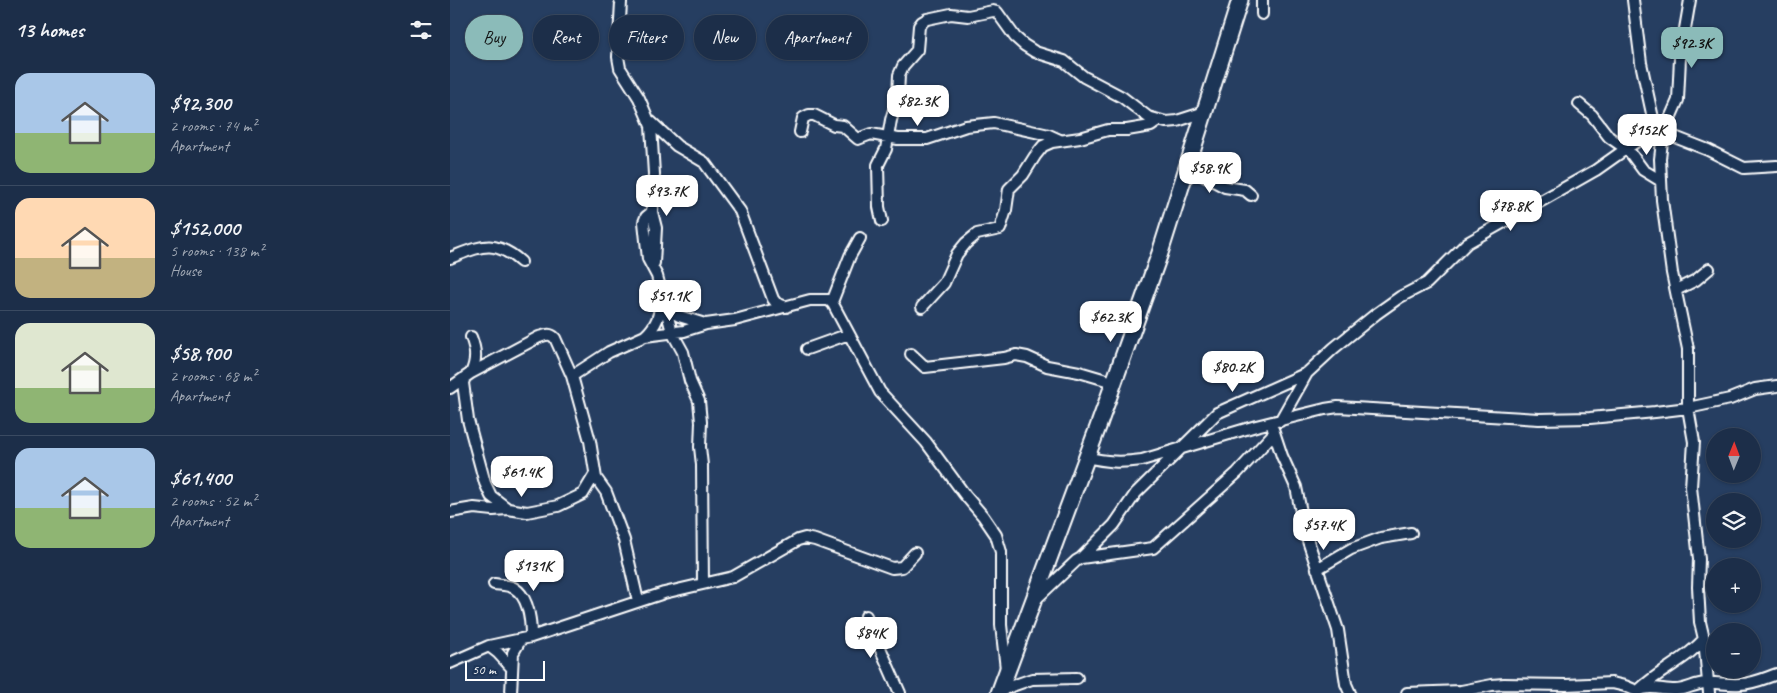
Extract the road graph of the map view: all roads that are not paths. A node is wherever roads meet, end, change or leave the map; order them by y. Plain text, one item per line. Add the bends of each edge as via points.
1 (620, 0) edge
2 (1240, 0) edge
3 (1262, 0) edge
4 (1633, 0) edge
5 (1690, 0) edge
6 (1262, 14) dead end
7 (1579, 104) dead end
8 (1205, 112) junction
9 (650, 121) junction
10 (1158, 121) junction
11 (800, 132) dead end
12 (1662, 133) junction
13 (888, 137) junction
14 (1061, 141) junction
15 (1626, 150) junction
16 (1777, 166) edge
17 (1188, 167) junction
18 (1661, 181) junction
19 (1252, 195) dead end
20 (882, 221) dead end
21 (860, 238) dead end
22 (450, 258) edge
23 (521, 262) dead end
24 (1708, 269) dead end
25 (1676, 290) junction
26 (662, 292) junction
27 (832, 302) junction
28 (786, 307) junction
29 (922, 307) dead end
30 (665, 308) junction
31 (706, 324) junction
32 (672, 332) junction
33 (849, 334) junction
34 (645, 336) junction
35 (471, 337) dead end
36 (807, 349) dead end
37 (911, 354) dead end
38 (1307, 373) junction
39 (468, 375) junction
40 (572, 376) junction
41 (1113, 382) junction
42 (1777, 386) edge
43 (450, 388) edge
44 (1688, 408) junction
45 (1275, 422) junction
46 (1274, 432) junction
47 (1183, 448) junction
48 (1086, 457) junction
49 (595, 474) junction
50 (604, 489) junction
51 (583, 494) junction
52 (508, 509) junction
53 (450, 512) edge
54 (1411, 533) dead end
55 (915, 553) dead end
56 (1082, 558) junction
57 (1317, 569) junction
58 (703, 583) junction
59 (494, 584) dead end
60 (638, 601) junction
61 (1033, 601) junction
62 (866, 616) dead end
63 (526, 638) junction
64 (1704, 639) junction
65 (489, 646) junction
66 (450, 663) edge
67 (511, 668) junction
68 (1777, 674) edge
69 (1006, 675) junction
70 (1077, 678) dead end
71 (1708, 688) edge
72 (1000, 691) edge
73 (1637, 692) edge
74 (511, 693) edge
75 (900, 693) edge
76 (1350, 693) edge
77 (1407, 693) edge

1 - 9 street via 620,68
2 - 8 street
3 - 6 street
4 - 12 street via 1641,63
5 - 12 street via 1680,58 1679,95
7 - 15 street via 1609,137
8 - 10 street via 1177,120
8 - 17 street
9 - 26 street via 654,174 652,212 656,228 653,258
9 - 28 street via 714,173 740,211 773,299
10 - 13 street via 1084,77 1064,61 1024,45 994,11 968,16 951,14 922,22 917,50 899,75 898,96
10 - 14 street via 1151,126 1108,130
11 - 13 street via 803,118 814,115 843,126 858,139 871,134
12 - 15 street via 1647,134
12 - 16 street via 1708,150 1740,167
12 - 18 street
13 - 14 street via 927,138 966,126 994,123 1050,135
13 - 20 street via 878,165
14 - 29 street via 1043,146 1009,189 1000,228 977,234 966,243 956,254 944,282
15 - 18 street via 1642,170
15 - 38 street via 1467,243 1427,283 1376,314
17 - 19 street via 1225,187 1244,190
17 - 41 street
18 - 25 street
21 - 27 street
22 - 23 street via 479,247 495,246 507,250
24 - 25 street via 1696,280
25 - 44 street via 1688,349
26 - 30 street
26 - 34 street via 658,321
27 - 28 street via 816,299
27 - 33 street
28 - 31 street
30 - 31 street
30 - 32 street
31 - 32 street
32 - 34 street
32 - 58 street via 699,401
33 - 36 street
33 - 69 street via 880,392 926,442 996,535 1001,552 1001,626
34 - 40 street via 609,352
35 - 39 street via 476,358
37 - 41 street via 925,367 1016,355
38 - 45 street
38 - 47 street via 1217,413
39 - 40 street via 548,334 555,338
39 - 43 street
39 - 52 street via 463,384 468,420 484,483 491,496
40 - 49 street via 590,441
41 - 48 street
42 - 44 street
44 - 45 street via 1615,416 1539,419 1338,407
44 - 64 street via 1694,442 1691,487 1699,559 1700,622
45 - 46 street
45 - 47 street
46 - 56 street via 1237,473 1158,545 1146,550
46 - 57 street via 1296,487
47 - 48 street via 1123,462
47 - 56 street via 1136,493 1114,525
48 - 61 street
49 - 50 street
49 - 51 street
50 - 51 street
50 - 60 street via 624,540
51 - 52 street via 558,506 527,512
52 - 53 street via 474,508
54 - 57 street via 1381,538 1351,549
55 - 58 street via 902,567 892,568 806,538 732,577
56 - 61 street
57 - 76 street via 1338,630
58 - 60 street
59 - 63 street via 514,588 522,596 531,622
60 - 63 street
61 - 69 street
62 - 75 street
63 - 65 street
63 - 67 street via 513,653
64 - 71 street
64 - 73 street
65 - 66 street
65 - 67 street
67 - 74 street
68 - 71 street via 1756,682
69 - 72 street
70 - 72 street via 1032,679
71 - 73 street via 1698,684 1688,689 1647,687
73 - 77 street via 1612,683 1504,684 1461,691

